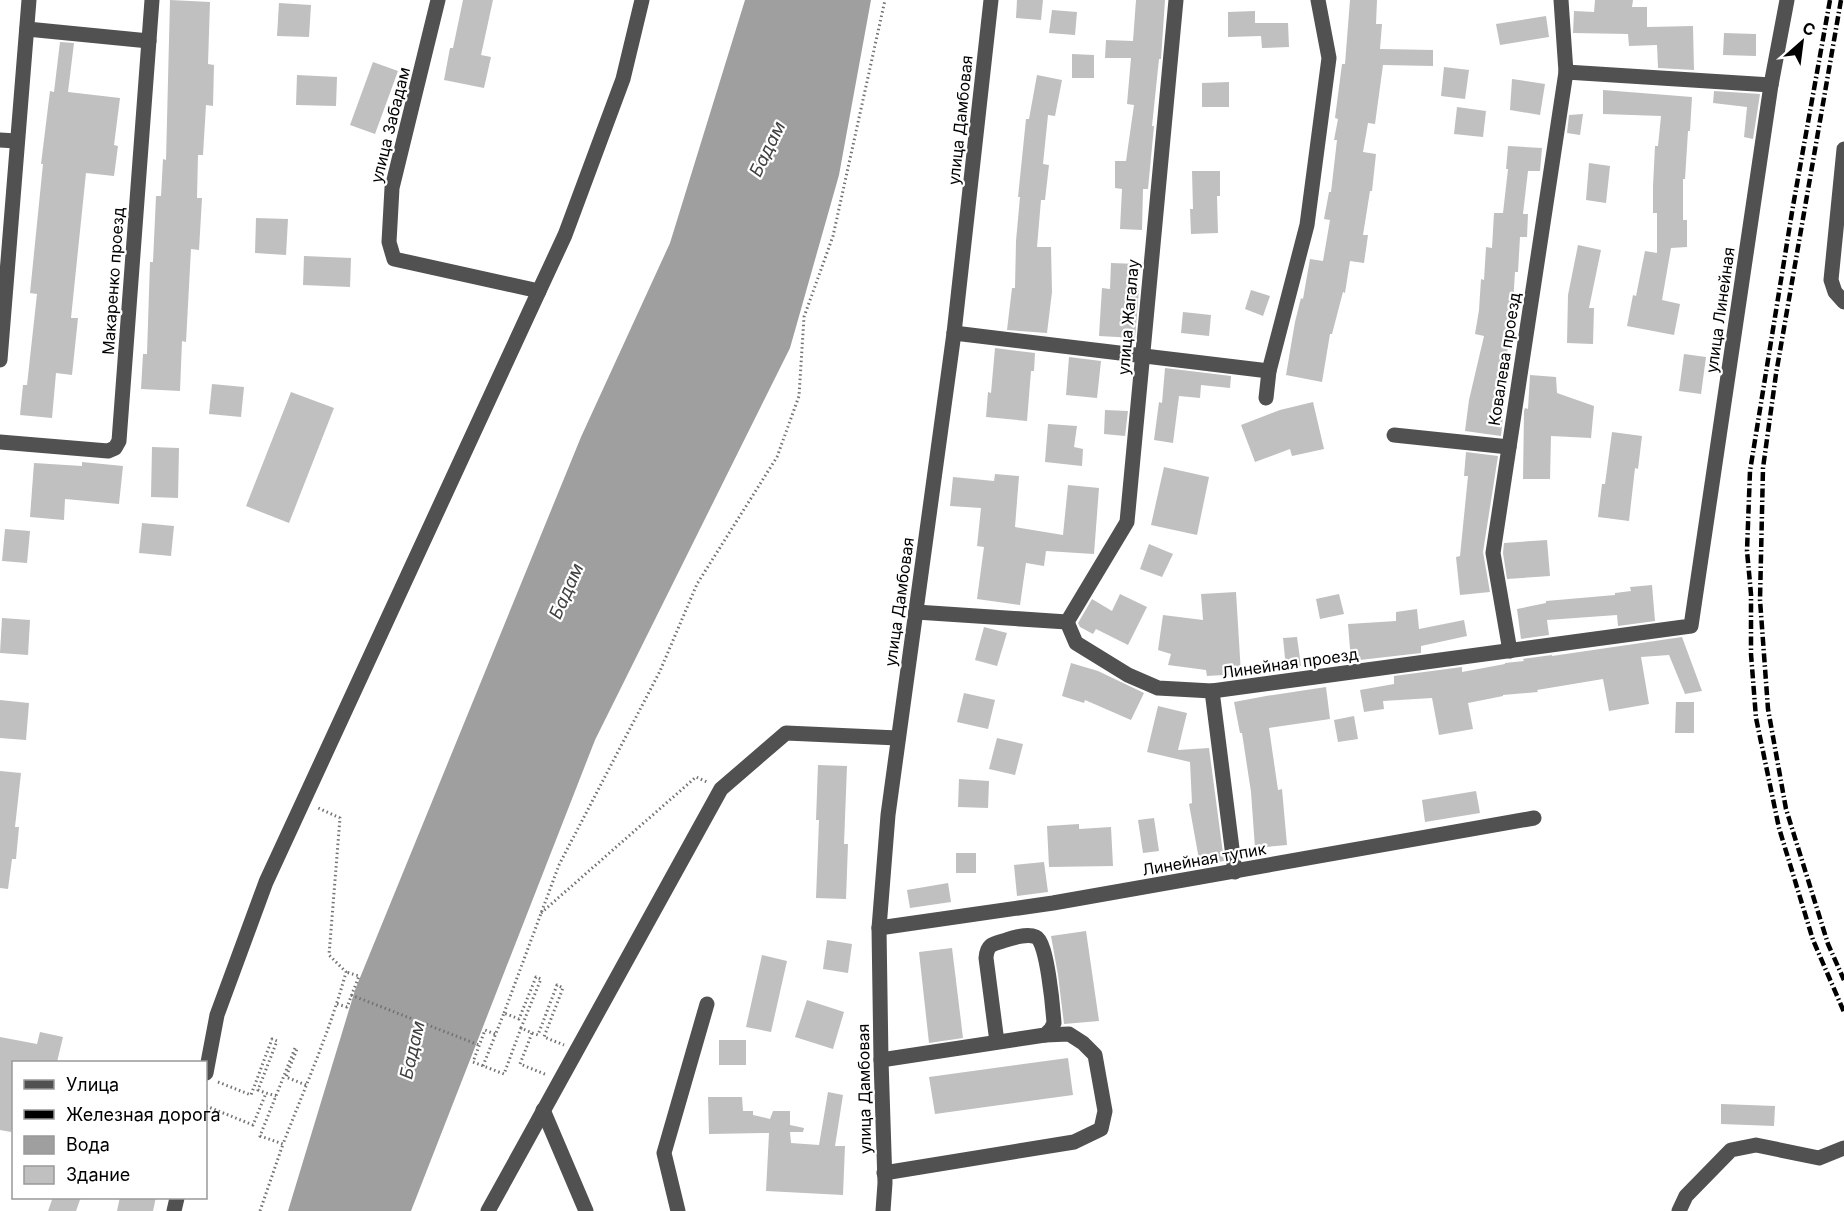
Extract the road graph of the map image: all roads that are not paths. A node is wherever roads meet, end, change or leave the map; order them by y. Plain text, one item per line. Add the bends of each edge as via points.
1 (29, 0) edge
2 (152, 0) edge
3 (438, 0) edge
4 (642, 0) edge
5 (991, 0) edge
6 (1176, 0) edge
7 (1318, 0) edge
8 (1561, 0) edge
9 (1787, 0) edge
10 (27, 29) junction
11 (149, 41) junction
12 (1566, 72) junction
13 (1771, 85) junction
14 (0, 140) edge
15 (16, 141) junction
16 (1844, 148) edge
17 (539, 291) junction
18 (1844, 302) edge
19 (954, 333) junction
20 (1143, 355) junction
21 (0, 360) edge
22 (1269, 371) junction
23 (1266, 398) dead end
24 (1394, 435) dead end
25 (0, 442) edge
26 (1509, 447) junction
27 (916, 612) junction
28 (1067, 622) junction
29 (1691, 626) joint
30 (1510, 651) junction
31 (1212, 692) junction
32 (898, 738) junction
33 (1534, 818) dead end
34 (1235, 872) junction
35 (879, 928) junction
36 (707, 1004) dead end
37 (1045, 1035) junction
38 (997, 1042) junction
39 (881, 1059) junction
40 (210, 1077) edge
41 (543, 1110) junction
42 (1844, 1148) edge
43 (884, 1173) junction
44 (488, 1211) edge
45 (586, 1211) edge
46 (678, 1211) edge
47 (883, 1211) edge
48 (1679, 1211) edge

1 - 10 street
2 - 11 street, Макаренко проезд
3 - 17 street, улица Забадам via 392,188 389,242 394,260
4 - 17 street via 623,79 565,235
5 - 19 street, улица Дамбовая
6 - 20 street, улица Жагалау
7 - 22 street via 1329,58 1313,180 1307,225
8 - 12 street, Ковалева проезд
9 - 13 street, улица Линейная
10 - 11 street
10 - 15 street
11 - 25 street, Макаренко проезд via 118,441 108,451
12 - 13 street
12 - 26 street, Ковалева проезд
13 - 29 street, улица Линейная
14 - 15 street
15 - 21 street
16 - 18 street via 1831,280
17 - 40 street via 266,882 217,1015
19 - 20 street
19 - 27 street, улица Дамбовая
20 - 22 street
20 - 28 street, улица Жагалау via 1127,522
22 - 23 street
24 - 26 street
26 - 30 street, Ковалева проезд via 1492,553
27 - 28 street
27 - 32 street, улица Дамбовая
28 - 31 street, Линейная проезд via 1076,643 1128,675 1158,688
29 - 30 street, Линейная проезд
30 - 31 street, Линейная проезд
31 - 34 street
32 - 35 street, улица Дамбовая
32 - 41 street via 786,733 721,789
33 - 34 street, Линейная тупик
34 - 35 street, Линейная тупик
35 - 39 street, улица Дамбовая
36 - 46 street via 664,1153
37 - 38 street
37 - 38 street via 1054,1023 1044,952 1040,940 1030,936 991,944 987,950
37 - 43 street via 1069,1034 1095,1055 1105,1111 1101,1129 1074,1142
38 - 39 street
39 - 43 street, улица Дамбовая
41 - 44 street
41 - 45 street
42 - 48 street via 1819,1158 1756,1144 1731,1150 1686,1196
43 - 47 street, улица Дамбовая

